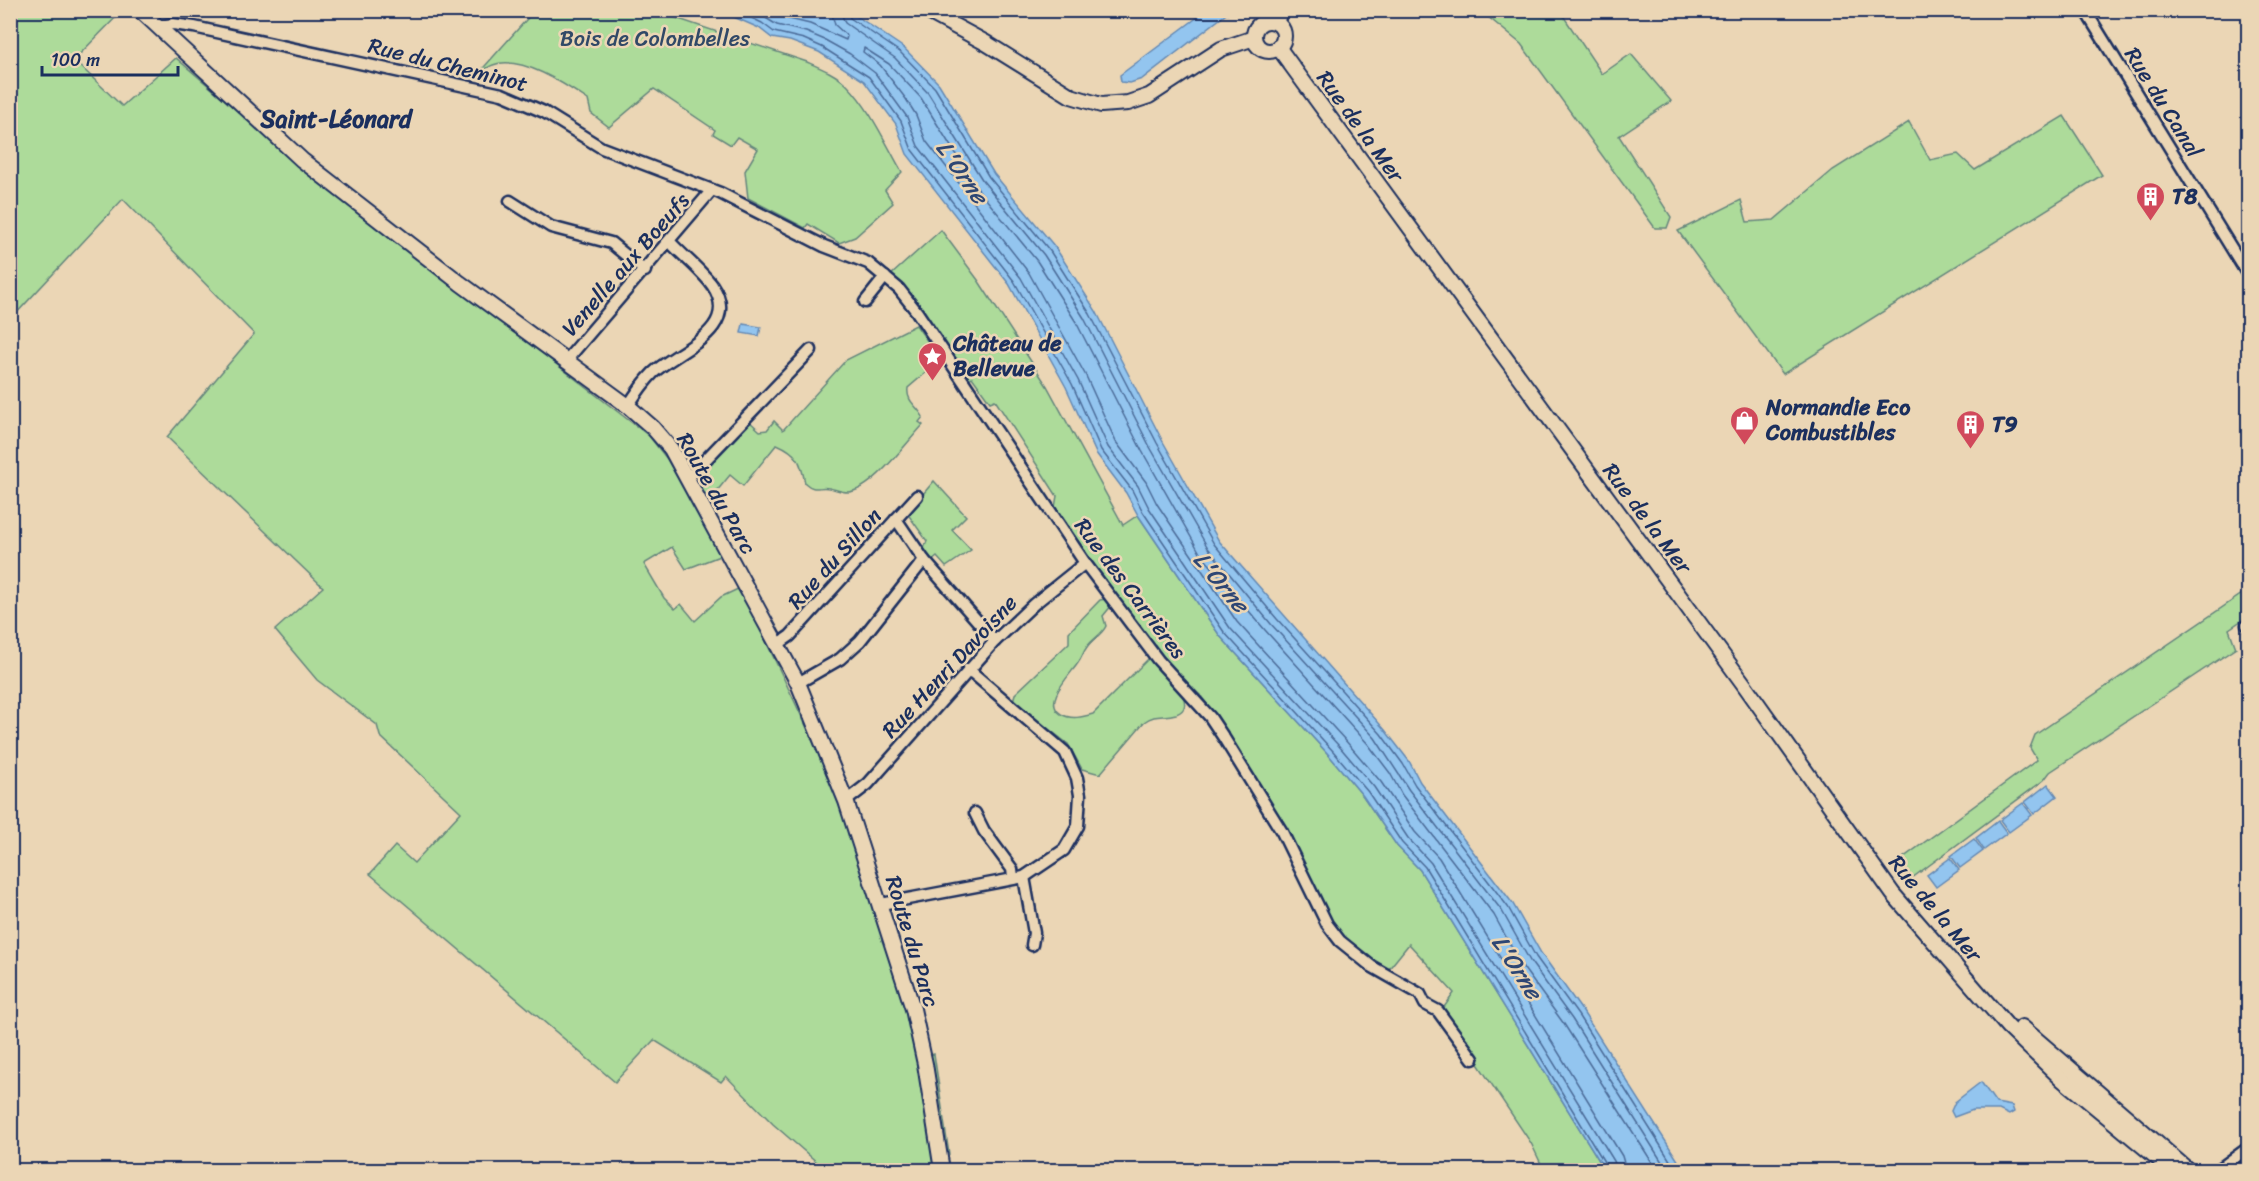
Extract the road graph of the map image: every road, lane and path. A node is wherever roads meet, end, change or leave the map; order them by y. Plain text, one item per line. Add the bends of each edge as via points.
1 (140, 10) edge
2 (925, 10) edge
3 (1284, 10) edge
4 (2085, 10) edge
5 (1277, 23) junction
6 (159, 26) junction
7 (1254, 38) junction
8 (1278, 47) junction
9 (712, 190) junction
10 (510, 201) dead end
11 (670, 242) junction
12 (645, 271) junction
13 (2248, 275) edge
14 (885, 277) junction
15 (865, 302) dead end
16 (811, 350) dead end
17 (565, 362) junction
18 (627, 406) junction
19 (688, 478) junction
20 (917, 496) dead end
21 (896, 519) junction
22 (924, 560) junction
23 (1085, 563) junction
24 (995, 641) junction
25 (777, 645) junction
26 (968, 669) junction
27 (798, 683) junction
28 (846, 801) junction
29 (975, 813) dead end
30 (1012, 877) junction
31 (1024, 877) junction
32 (881, 904) junction
33 (1032, 945) dead end
34 (1993, 1007) junction
35 (1473, 1059) dead end
36 (2248, 1148) edge
37 (942, 1170) edge
38 (2172, 1170) edge
39 (2188, 1170) edge
40 (2218, 1170) edge

1 - 6 street, Route du Parc
2 - 7 street via 986,42 1071,96 1093,104 1116,105 1149,96 1221,49
3 - 5 street
4 - 13 street, Rue du Canal
5 - 7 street via 1267,21 1258,25
5 - 8 street via 1283,35
6 - 9 street, Rue du Cheminot via 194,27 502,94 544,112 602,148
6 - 17 street, Route du Parc via 302,160
7 - 8 street via 1263,50
8 - 34 street, Rue de la Mer via 1893,894
9 - 11 street, Venelle aux Boeufs
9 - 14 street, Rue des Carrières via 824,246 868,263
10 - 12 street via 551,227 611,243
11 - 12 street, Venelle aux Boeufs
11 - 18 street via 712,285 717,295 718,316 714,329 653,373
12 - 17 street, Venelle aux Boeufs
14 - 15 street
14 - 23 street, Rue des Carrières via 916,312
16 - 19 street
17 - 18 street, Route du Parc
18 - 19 street, Route du Parc via 662,438
19 - 25 street, Route du Parc
20 - 21 street, Rue du Sillon
21 - 22 street
21 - 25 street, Rue du Sillon via 790,636
22 - 24 street
22 - 27 street via 860,640 840,659
23 - 24 street, Rue Henri Davoisne
23 - 35 street, Rue des Carrières via 1158,660 1210,717 1282,832 1340,941 1371,966 1419,994 1425,1004 1438,1011
24 - 26 street, Rue Henri Davoisne
25 - 27 street, Route du Parc
26 - 28 street, Rue Henri Davoisne via 868,784
26 - 31 street via 1065,752 1077,778 1080,812 1074,837 1053,859
27 - 28 street, Route du Parc
28 - 32 street, Route du Parc
29 - 30 street via 1012,869
30 - 31 street
30 - 32 street
31 - 33 street via 1034,933
32 - 37 street, Route du Parc via 913,1009
34 - 38 street, Rue de la Mer via 2008,1027 2062,1079
34 - 39 street, Rue de la Mer
36 - 40 street

